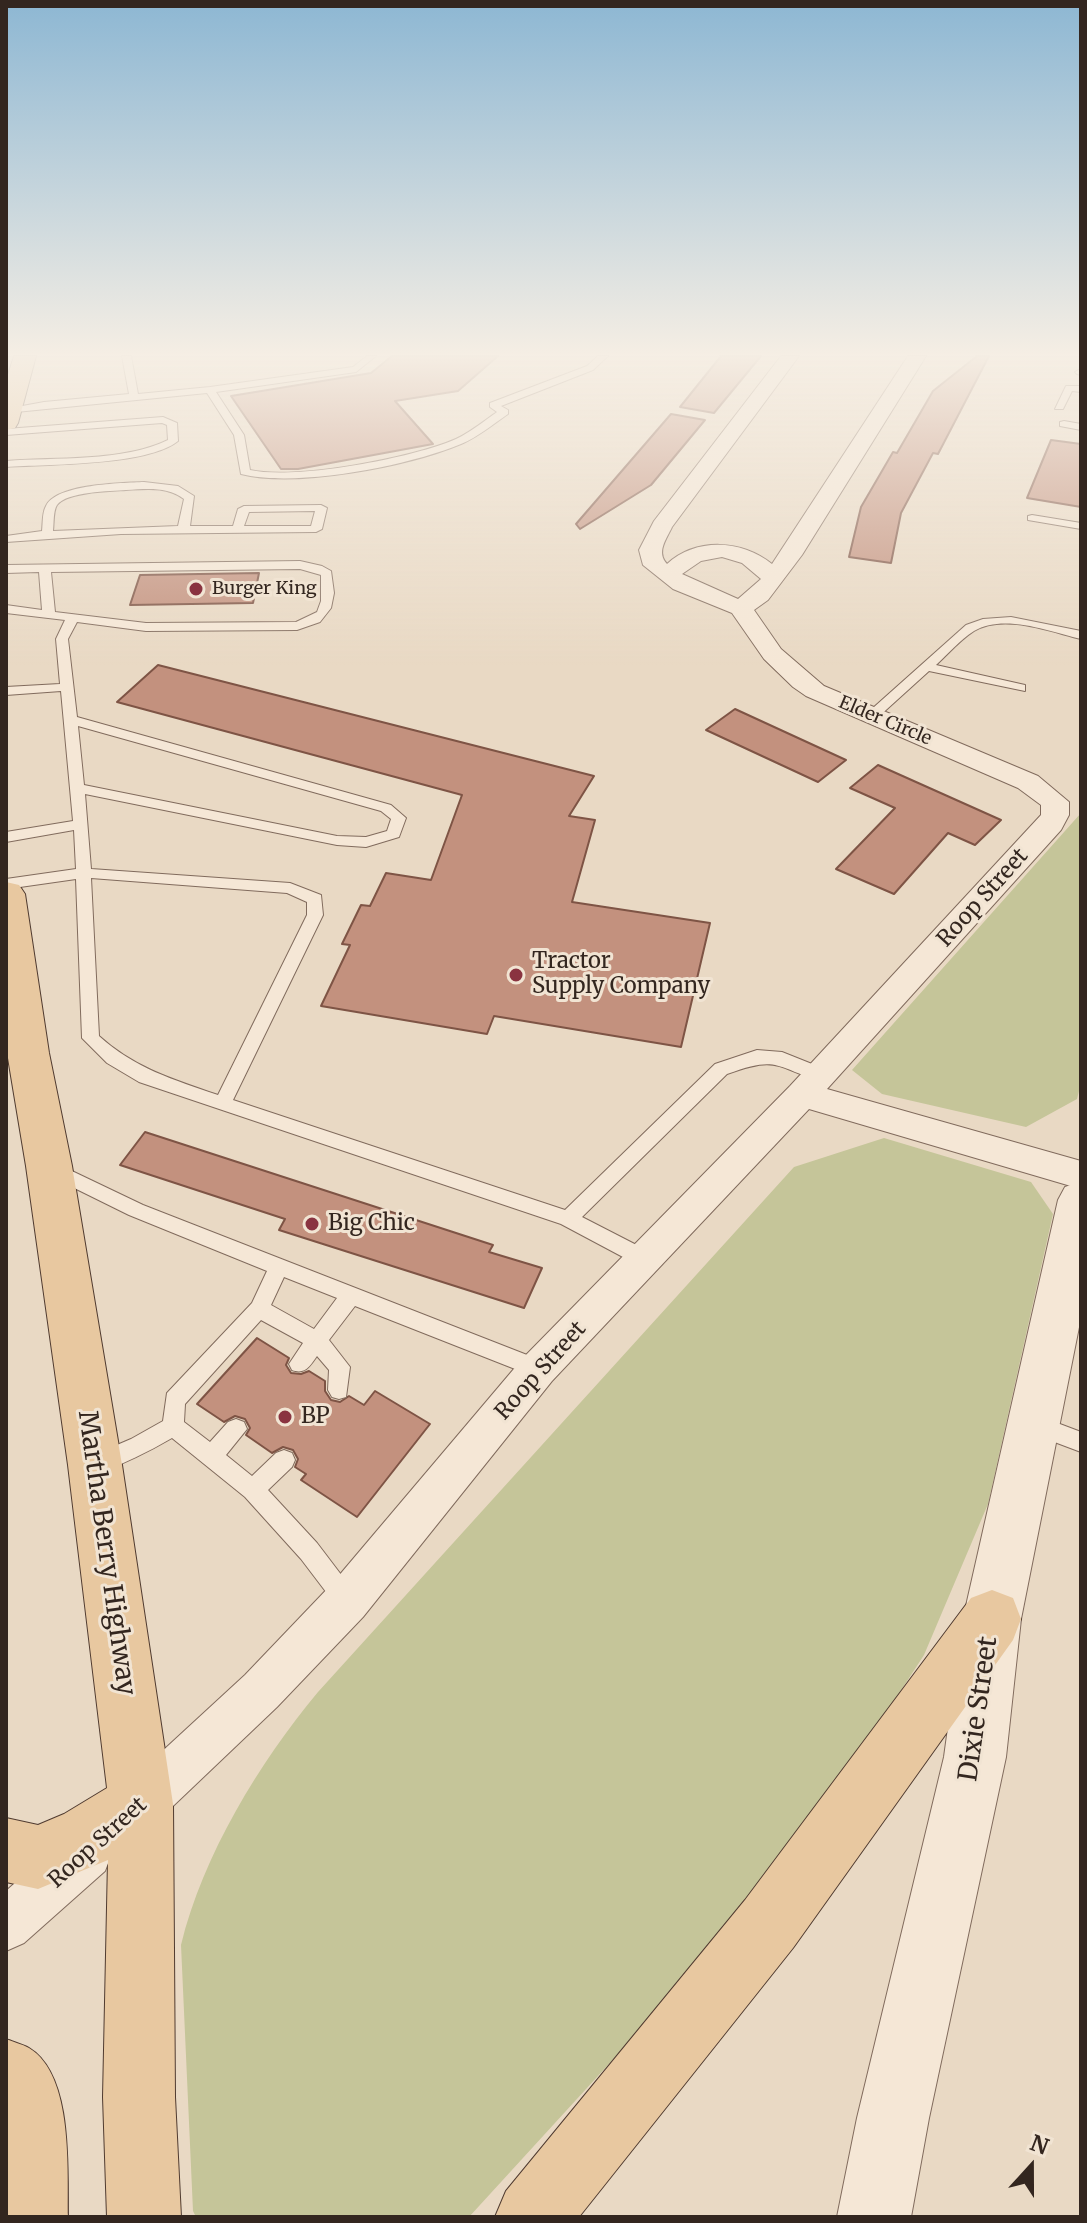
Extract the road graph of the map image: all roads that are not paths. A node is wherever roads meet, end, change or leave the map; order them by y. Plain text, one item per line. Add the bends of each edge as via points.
1 (243, 460) edge
2 (385, 460) edge
3 (712, 460) edge
4 (850, 460) edge
5 (1032, 518) dead end
6 (1081, 526) edge
7 (237, 531) junction
8 (183, 532) junction
9 (47, 535) junction
10 (6, 539) edge
11 (6, 569) edge
12 (45, 569) junction
13 (668, 575) junction
14 (774, 579) junction
15 (741, 608) junction
16 (6, 609) edge
17 (49, 616) junction
18 (72, 619) junction
19 (1081, 635) edge
20 (926, 667) junction
21 (67, 687) junction
22 (1020, 688) dead end
23 (6, 691) edge
24 (871, 716) junction
25 (71, 720) junction
26 (77, 788) junction
27 (1055, 802) joint
28 (81, 824) junction
29 (6, 837) edge
30 (84, 873) junction
31 (6, 884) edge
32 (6, 894) edge
33 (812, 1085) junction
34 (223, 1103) junction
35 (49, 1166) junction
36 (1081, 1175) edge
37 (1081, 1200) edge
38 (568, 1219) junction
39 (645, 1259) junction
40 (279, 1267) junction
41 (351, 1296) junction
42 (259, 1309) junction
43 (317, 1341) junction
44 (299, 1364) dead end
45 (538, 1369) junction
46 (339, 1390) dead end
47 (1033, 1424) junction
48 (173, 1426) junction
49 (236, 1429) dead end
50 (1081, 1442) edge
51 (211, 1456) junction
52 (284, 1460) dead end
53 (95, 1465) junction
54 (253, 1490) junction
55 (347, 1601) junction
56 (992, 1619) junction
57 (141, 1804) junction
58 (6, 1850) edge
59 (6, 1925) edge
60 (6, 2074) edge
61 (31, 2217) edge
62 (144, 2217) edge
63 (532, 2217) edge
64 (874, 2217) edge

1 - 2 lane via 245,472 255,477 287,477
3 - 13 street via 650,550 651,560
4 - 14 street
5 - 6 lane
7 - 7 lane via 244,509 321,508 316,529
7 - 8 lane
8 - 9 lane
8 - 9 lane via 190,498 153,485 58,498 52,503
9 - 10 lane
11 - 12 lane
12 - 17 lane
12 - 18 lane via 300,565 327,574 329,599 321,616 297,626 146,627
13 - 14 street via 688,557 711,550 741,553
13 - 15 street
14 - 15 street
15 - 24 street, Elder Circle via 784,670 815,691
16 - 17 lane
17 - 18 lane
18 - 21 lane via 62,639
19 - 20 lane via 1011,621 983,622
20 - 22 lane
20 - 24 lane
21 - 23 lane
21 - 25 lane
24 - 27 street, Elder Circle via 1028,782
25 - 26 lane
25 - 26 lane via 386,808 399,818 394,834 379,843 355,842
26 - 28 lane
27 - 33 street, Roop Street via 1051,824
28 - 29 lane
28 - 30 lane
30 - 31 lane
30 - 34 lane via 91,1038 113,1059 145,1077
30 - 34 lane via 290,888 315,899 315,915
32 - 35 main road, Martha Berry Highway
33 - 36 street
33 - 38 lane via 782,1058 757,1056 721,1069
33 - 39 street, Roop Street
34 - 38 lane
35 - 40 lane via 136,1210
35 - 53 main road, Martha Berry Highway
37 - 47 street, Dixie Street
38 - 39 lane
39 - 45 street, Roop Street
40 - 41 lane
40 - 42 lane
41 - 43 lane
41 - 45 lane
42 - 43 lane
42 - 48 lane via 175,1400
43 - 44 lane
43 - 46 lane via 340,1367
45 - 55 street, Roop Street
47 - 50 lane
47 - 56 street, Dixie Street
48 - 51 lane
48 - 53 lane
49 - 51 lane
51 - 54 lane
52 - 54 lane
53 - 57 main road, Martha Berry Highway
54 - 55 lane
55 - 57 street, Roop Street
56 - 63 main road via 769,1924
56 - 64 street, Dixie Street via 975,1757
57 - 58 main road via 85,1838 38,1857
57 - 59 street, Roop Street
57 - 62 main road, Martha Berry Highway via 139,2097
60 - 61 main road via 22,2093 30,2126

